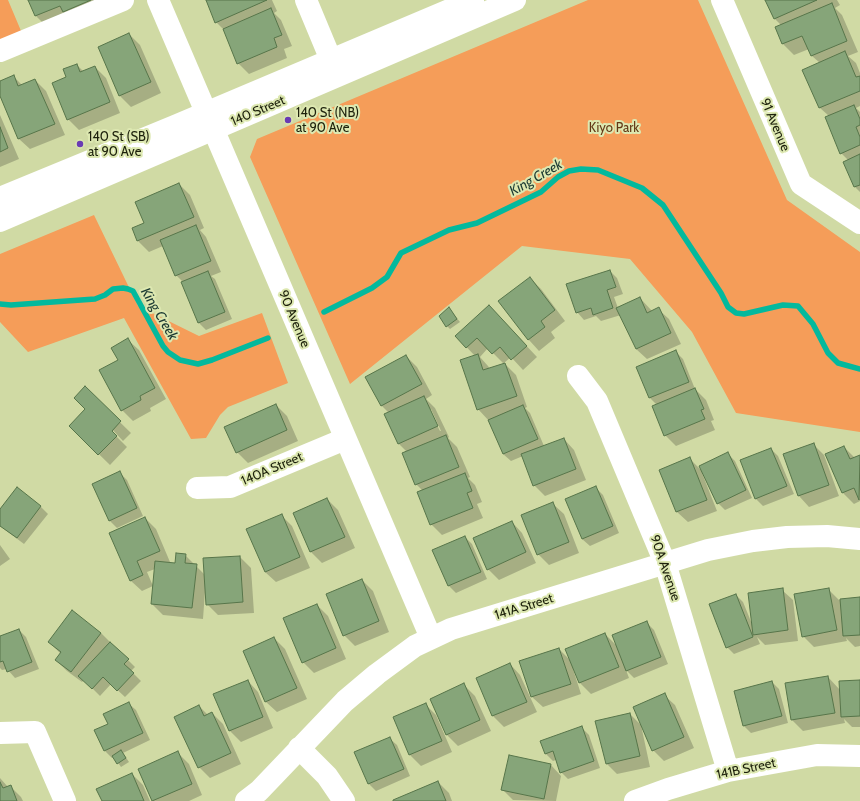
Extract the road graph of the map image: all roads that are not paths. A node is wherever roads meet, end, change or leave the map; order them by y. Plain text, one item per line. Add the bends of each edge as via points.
1 (123, 0) edge
2 (158, 0) edge
3 (306, 0) edge
4 (473, 0) edge
5 (515, 0) edge
6 (722, 0) edge
7 (0, 51) edge
8 (331, 60) junction
9 (210, 122) junction
10 (0, 198) edge
11 (0, 221) edge
12 (860, 223) edge
13 (578, 376) dead end
14 (345, 439) junction
15 (197, 488) dead end
16 (860, 539) edge
17 (666, 563) junction
18 (431, 638) junction
19 (0, 733) edge
20 (299, 748) junction
21 (860, 756) edge
22 (728, 771) junction
23 (65, 801) edge
24 (246, 801) edge
25 (344, 801) edge
26 (634, 801) edge

1 - 7 street
2 - 9 street, 90 Avenue
3 - 8 street
4 - 8 street, 140 Street
5 - 9 street, 140 Street
6 - 12 street, 91 Avenue via 801,184
8 - 9 street, 140 Street
9 - 10 street, 140 Street
9 - 11 street, 140 Street
9 - 14 street, 90 Avenue
13 - 17 street, 90A Avenue via 597,401
14 - 15 street, 140A Street via 230,487
14 - 18 street, 90 Avenue
16 - 17 street, 141A Street via 827,536 754,541 708,550
17 - 18 street, 141A Street via 451,629
17 - 22 street, 90A Avenue
18 - 20 street, 141A Street via 415,646 366,683
19 - 23 street via 35,732
20 - 24 street, 141A Street via 259,791
20 - 25 street via 327,776
21 - 22 street, 141B Street via 816,755
22 - 26 street, 141B Street

